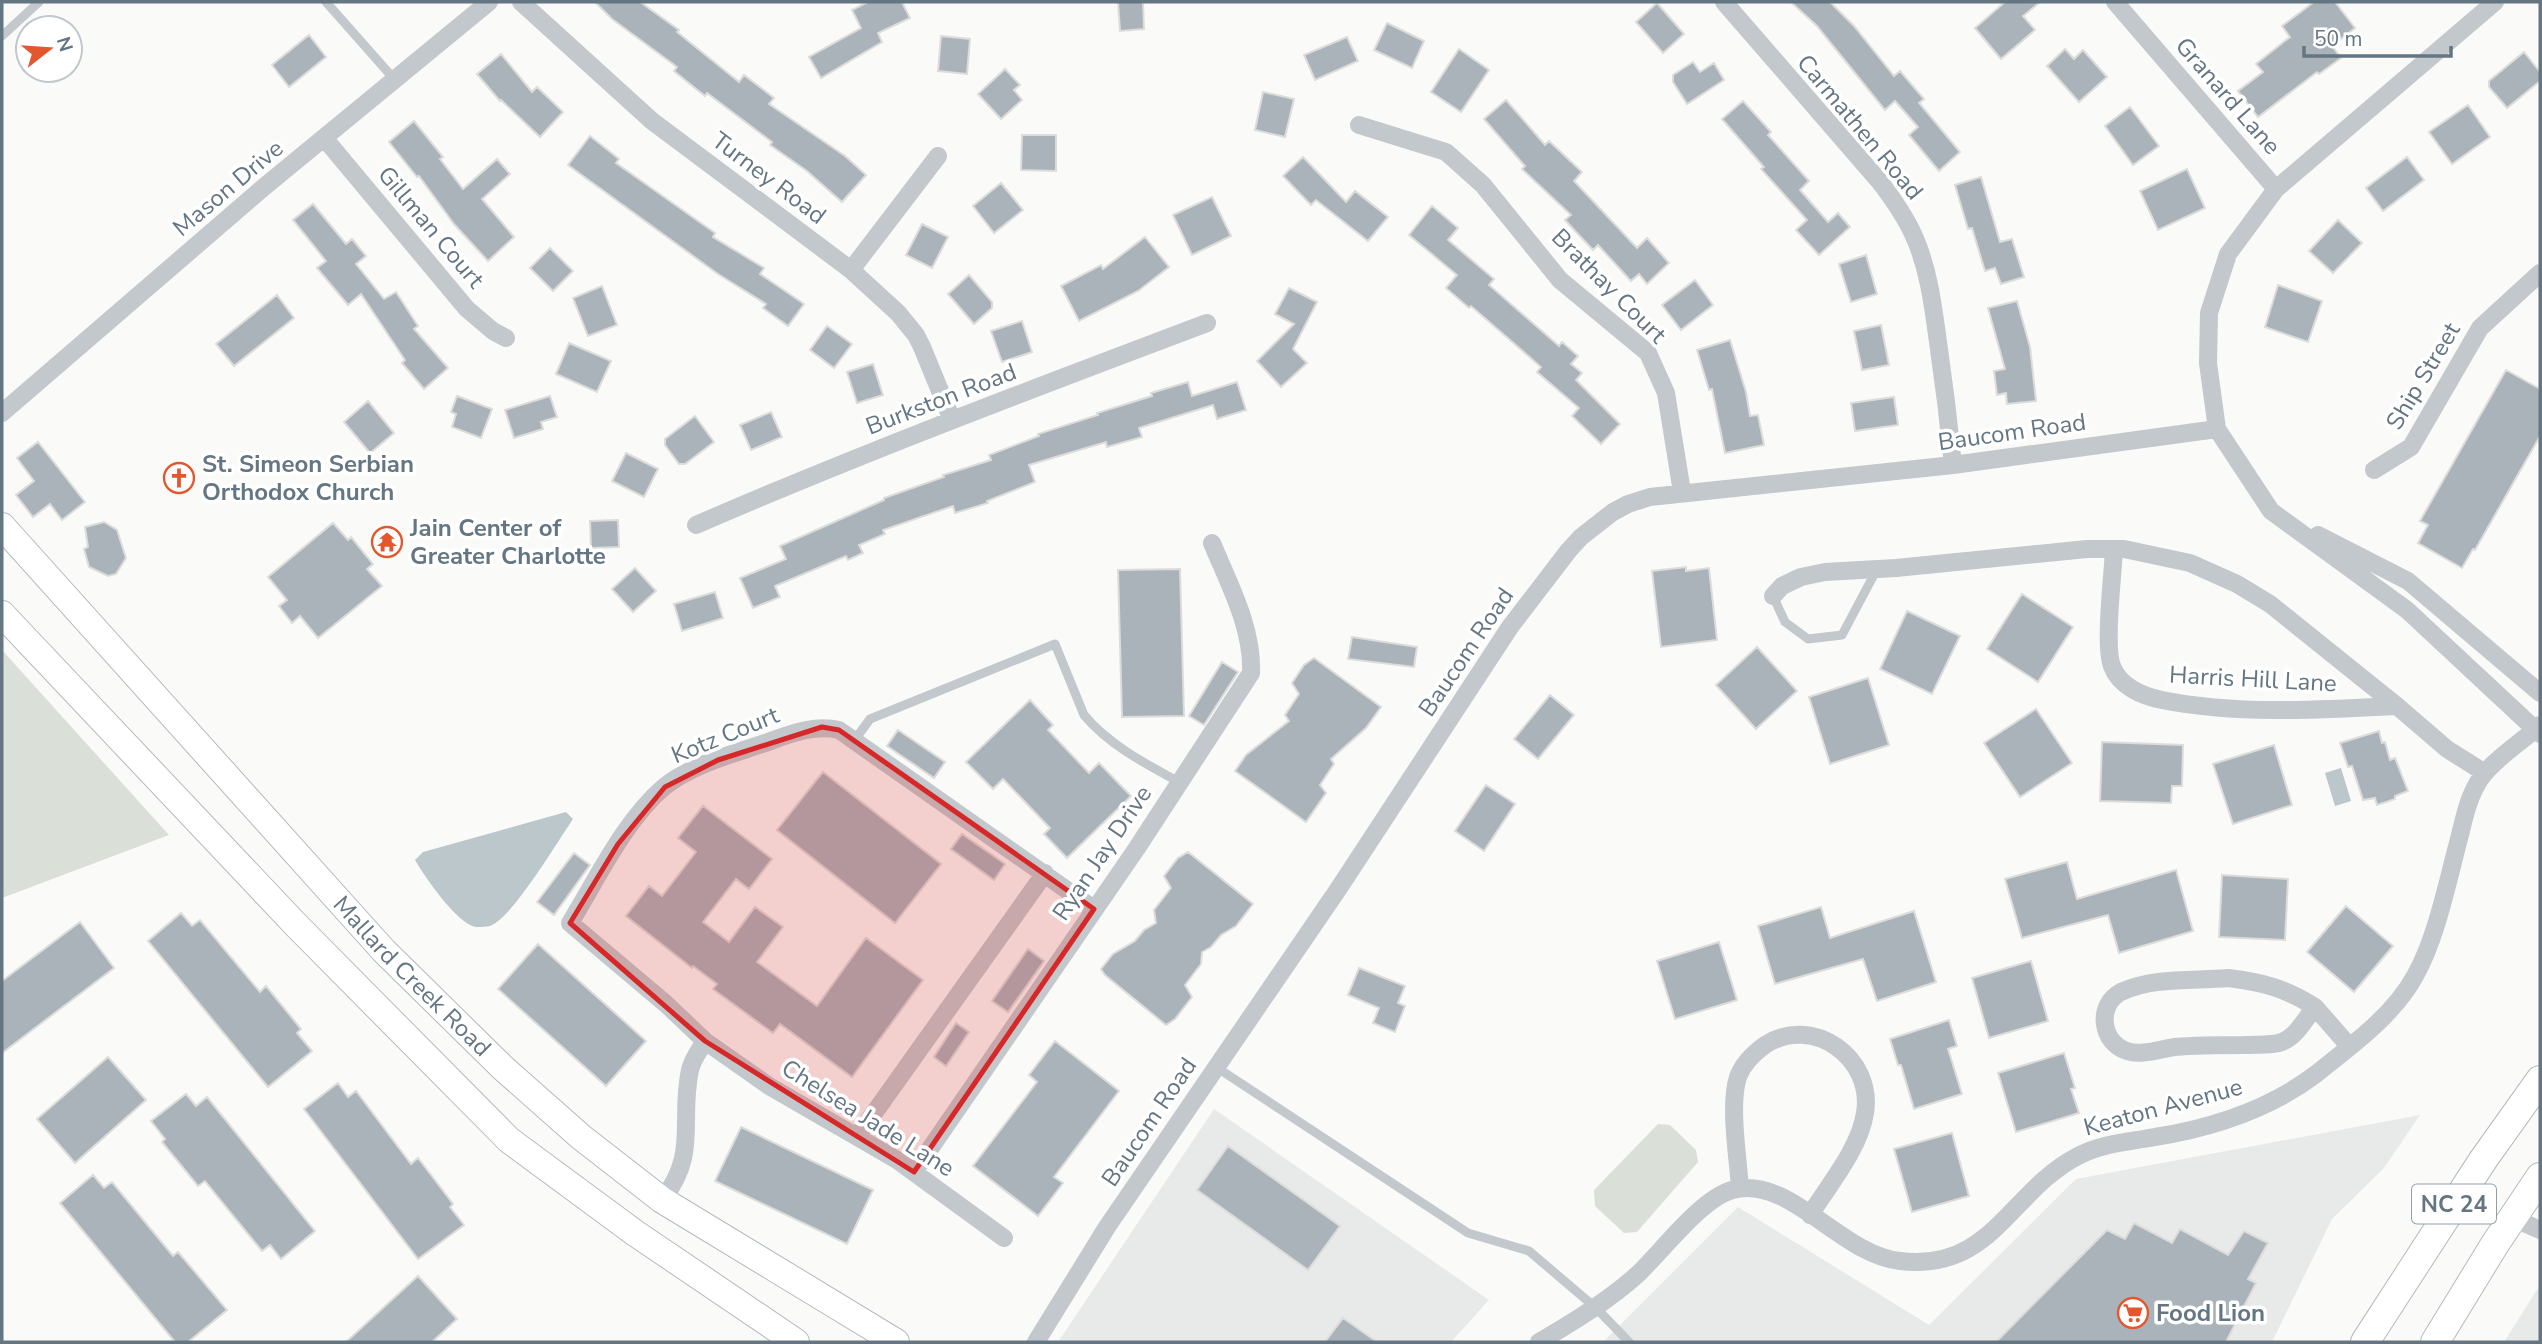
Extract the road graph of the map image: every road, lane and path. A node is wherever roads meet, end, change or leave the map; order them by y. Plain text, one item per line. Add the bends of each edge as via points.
1 (39, 2) edge
2 (326, 2) edge
3 (489, 2) edge
4 (520, 2) edge
5 (1724, 2) edge
6 (2115, 2) edge
7 (2495, 2) edge
8 (2, 36) edge
9 (395, 80) junction
10 (1359, 125) dead end
11 (325, 139) junction
12 (938, 156) dead end
13 (2276, 189) junction
14 (851, 270) junction
15 (2540, 273) edge
16 (1207, 323) dead end
17 (506, 338) dead end
18 (2, 413) edge
19 (952, 420) junction
20 (2217, 429) junction
21 (1953, 465) junction
22 (2374, 470) dead end
23 (1682, 492) junction
24 (2271, 511) junction
25 (2, 526) edge
26 (696, 526) dead end
27 (1212, 543) dead end
28 (2114, 549) junction
29 (1877, 569) junction
30 (1773, 596) joint
31 (2, 614) edge
32 (2540, 694) edge
33 (2397, 706) junction
34 (2539, 730) edge
35 (854, 741) junction
36 (2485, 773) junction
37 (1179, 782) junction
38 (1045, 873) junction
39 (1094, 909) junction
40 (2315, 1007) junction
41 (705, 1041) junction
42 (2349, 1046) junction
43 (1216, 1067) junction
44 (2540, 1080) edge
45 (857, 1138) junction
46 (914, 1172) junction
47 (2539, 1182) edge
48 (1740, 1188) junction
49 (662, 1200) junction
50 (1810, 1215) junction
51 (2512, 1218) junction
52 (2540, 1230) edge
53 (1004, 1238) dead end
54 (1596, 1308) junction
55 (796, 1342) edge
56 (896, 1342) edge
57 (1036, 1342) edge
58 (1539, 1342) edge
59 (1629, 1342) edge
60 (2365, 1342) edge
61 (2435, 1342) edge

1 - 8 lane
2 - 9 lane
3 - 9 street, Mason Drive
4 - 14 street, Turney Road via 652,121
5 - 21 street, Carmathen Road via 1880,182 1914,237 1933,302
6 - 13 street, Granard Lane
7 - 13 street
9 - 11 street, Mason Drive
10 - 23 street, Brathay Court via 1446,152 1483,185 1560,280 1648,353 1665,393
11 - 17 street, Gillman Court via 467,309
11 - 18 street, Mason Drive
12 - 14 street
13 - 20 street via 2228,254 2208,313 2208,363
14 - 19 street, Turney Road via 916,335
15 - 22 street, Ship Street via 2480,328 2411,447
16 - 19 street, Burkston Road
19 - 26 street, Burkston Road
20 - 21 street, Baucom Road
20 - 24 street
21 - 23 street, Baucom Road
23 - 43 street, Baucom Road via 1628,504 1569,550 1510,627
24 - 32 street via 2408,580
24 - 34 street via 2407,610
25 - 49 main road, Mallard Creek Road via 384,951 503,1068
27 - 37 street, Ryan Jay Drive via 1245,625 1251,673
28 - 29 street, Harris Hill Lane
28 - 33 street, Harris Hill Lane via 2190,564 2237,584 2270,604
28 - 33 street, Harris Hill Lane via 2110,663 2124,685 2160,700 2217,707
29 - 30 street, Harris Hill Lane via 1801,577
29 - 30 lane via 1842,635 1808,639 1784,622
31 - 55 main road, Mallard Creek Road via 297,926 509,1140 635,1233
33 - 36 street, Harris Hill Lane via 2447,749
34 - 36 street, Keaton Avenue
35 - 37 lane via 870,719 1055,644 1084,716 1092,725 1137,759
35 - 38 street, Kotz Court
35 - 41 street, Kotz Court via 839,730 822,727 796,732 674,781 631,825 570,923
36 - 42 street, Keaton Avenue via 2466,811 2426,954 2400,1000
37 - 39 street, Ryan Jay Drive
38 - 39 street, Kotz Court
38 - 45 street
39 - 46 street, Ryan Jay Drive
40 - 40 street, Keaton Avenue via 2291,1037 2276,1044 2197,1045 2132,1053 2114,1044 2105,1024 2110,1003 2122,992 2170,981 2259,981 2292,992
40 - 42 street, Keaton Avenue
41 - 45 street, Chelsea Jade Lane via 769,1086
41 - 49 street via 690,1070 681,1170
42 - 50 street, Keaton Avenue via 2289,1091 2236,1116 2168,1135 2113,1143 2075,1157 1979,1244 1945,1259 1887,1259
43 - 54 lane via 1468,1233 1529,1251
43 - 57 street, Baucom Road via 1107,1227
44 - 60 main road, NC 24
45 - 46 street, Chelsea Jade Lane
46 - 53 street, Chelsea Jade Lane
47 - 51 main road, NC 24
48 - 50 street, Keaton Avenue via 1767,1190
48 - 50 street via 1734,1097 1743,1067 1775,1039 1817,1036 1849,1056 1862,1076 1867,1096 1858,1139
48 - 54 street via 1712,1199 1637,1275
49 - 56 main road, Mallard Creek Road
51 - 52 street
51 - 61 main road, NC 24
54 - 58 street
54 - 59 lane

